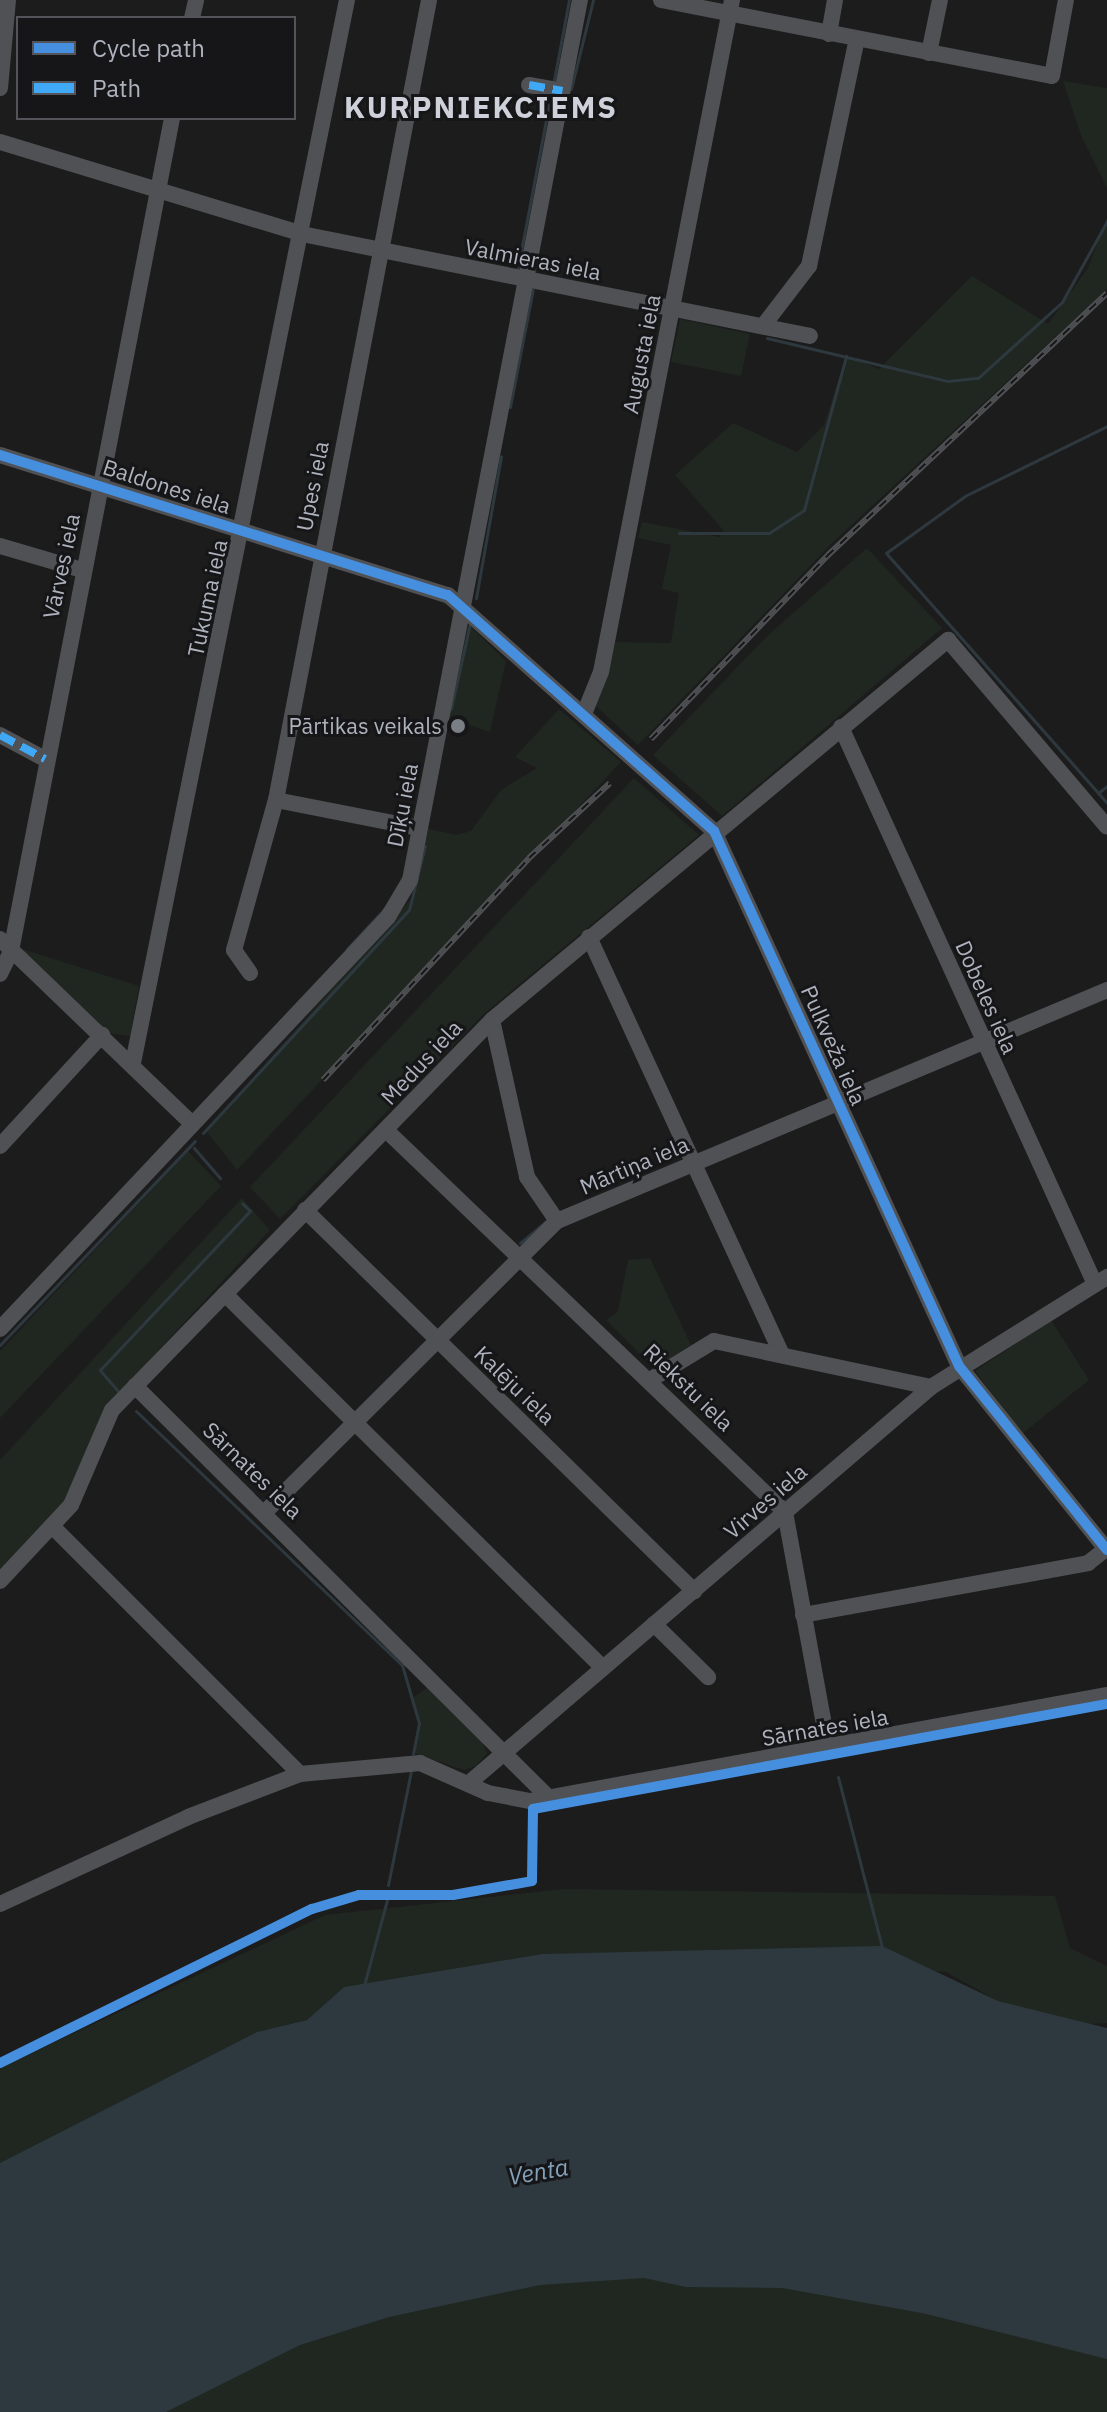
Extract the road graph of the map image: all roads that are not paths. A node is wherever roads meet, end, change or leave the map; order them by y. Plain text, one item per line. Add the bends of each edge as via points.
1 (8, 0) edge
2 (347, 0) edge
3 (429, 0) edge
4 (580, 0) edge
5 (661, 0) edge
6 (835, 0) edge
7 (940, 0) edge
8 (1066, 0) edge
9 (731, 8) edge
10 (829, 34) junction
11 (857, 39) junction
12 (929, 53) junction
13 (529, 85) dead end
14 (0, 88) edge
15 (562, 91) junction
16 (172, 120) edge
17 (0, 142) edge
18 (157, 191) junction
19 (302, 234) junction
20 (381, 250) junction
21 (527, 281) junction
22 (672, 309) junction
23 (763, 326) junction
24 (810, 336) dead end
25 (0, 455) edge
26 (100, 485) junction
27 (243, 531) junction
28 (0, 546) edge
29 (321, 556) junction
30 (82, 570) junction
31 (465, 607) junction
32 (584, 714) junction
33 (841, 727) junction
34 (0, 735) edge
35 (45, 759) junction
36 (276, 800) junction
37 (1107, 827) edge
38 (419, 828) junction
39 (714, 831) junction
40 (589, 937) junction
41 (6, 945) edge
42 (250, 973) dead end
43 (0, 974) edge
44 (1107, 990) edge
45 (492, 1020) junction
46 (102, 1035) junction
47 (983, 1043) junction
48 (133, 1063) junction
49 (839, 1104) junction
50 (190, 1122) junction
51 (387, 1131) junction
52 (0, 1146) edge
53 (692, 1164) junction
54 (305, 1210) junction
55 (557, 1221) junction
56 (518, 1253) junction
57 (1101, 1281) edge
58 (225, 1294) junction
59 (0, 1329) edge
60 (435, 1338) junction
61 (782, 1355) junction
62 (959, 1366) junction
63 (650, 1380) junction
64 (135, 1386) junction
65 (931, 1387) junction
66 (355, 1421) junction
67 (265, 1512) junction
68 (785, 1512) junction
69 (52, 1526) junction
70 (1107, 1549) edge
71 (0, 1581) edge
72 (694, 1591) junction
73 (803, 1615) junction
74 (654, 1624) junction
75 (602, 1667) junction
76 (708, 1677) dead end
77 (1107, 1695) edge
78 (828, 1747) junction
79 (504, 1750) junction
80 (300, 1774) junction
81 (469, 1783) junction
82 (549, 1798) junction
83 (0, 1904) edge

1 - 14 street
2 - 19 street, Tukuma iela
3 - 20 street, Upes iela
4 - 15 street, Dīķu iela
5 - 9 street
6 - 10 street
7 - 12 street
8 - 12 street via 1052,76
9 - 10 street
9 - 22 street, Augusta iela
10 - 11 street
11 - 12 street
11 - 23 street via 809,266
13 - 15 street
15 - 21 street, Dīķu iela
16 - 18 street, Vārves iela
17 - 18 street, Valmieras iela
18 - 19 street, Valmieras iela
18 - 26 street, Vārves iela
19 - 20 street, Valmieras iela
19 - 27 street, Tukuma iela
20 - 21 street, Valmieras iela
20 - 29 street, Upes iela
21 - 22 street, Valmieras iela
21 - 31 street, Dīķu iela
22 - 23 street, Valmieras iela
22 - 32 street, Augusta iela via 601,672
23 - 24 street, Valmieras iela
25 - 26 street, Baldones iela
26 - 27 street, Baldones iela
26 - 30 street, Vārves iela
27 - 29 street, Baldones iela
27 - 48 street, Tukuma iela
28 - 30 street
29 - 31 street, Baldones iela via 448,595
29 - 36 street, Upes iela
30 - 35 street, Vārves iela
31 - 32 street, Pulkveža iela
31 - 38 street, Dīķu iela
32 - 39 street, Pulkveža iela
33 - 37 street, Medus iela via 948,640
33 - 39 street, Medus iela
33 - 47 street, Dobeles iela
34 - 35 street
35 - 41 street, Vārves iela
36 - 38 street
36 - 42 street, Upes iela via 234,950
38 - 50 street, Dīķu iela via 410,880 388,917
39 - 40 street, Medus iela
39 - 49 street, Pulkveža iela
40 - 45 street, Medus iela
40 - 53 street
41 - 43 street, Vārves iela
41 - 46 street
44 - 47 street, Mārtiņa iela
45 - 51 street, Medus iela
45 - 55 street via 527,1177
46 - 48 street
46 - 52 street
47 - 49 street, Mārtiņa iela
47 - 57 street, Dobeles iela
48 - 50 street
49 - 53 street, Mārtiņa iela
49 - 62 street, Pulkveža iela
50 - 59 street, Dīķu iela
51 - 54 street, Medus iela
51 - 56 street, Riekstu iela
53 - 55 street, Mārtiņa iela
53 - 61 street
54 - 58 street, Medus iela
54 - 60 street, Kalēju iela
55 - 56 street, Mārtiņa iela
56 - 60 street, Mārtiņa iela
56 - 63 street, Riekstu iela
57 - 62 street, Virves iela
58 - 64 street, Medus iela
58 - 66 street
60 - 66 street, Mārtiņa iela
60 - 72 street, Kalēju iela
61 - 63 street via 714,1341
61 - 65 street
62 - 65 street, Virves iela
62 - 70 street, Pulkveža iela
63 - 68 street, Riekstu iela
64 - 67 street, Sārnates iela
64 - 69 street, Medus iela via 112,1410 79,1492
65 - 68 street, Virves iela
66 - 67 street, Mārtiņa iela
66 - 75 street
67 - 79 street, Sārnates iela
68 - 72 street, Virves iela
68 - 73 street
69 - 71 street, Medus iela
69 - 80 street
70 - 73 street via 1088,1563
72 - 74 street, Virves iela
73 - 78 street
74 - 75 street, Virves iela
74 - 76 street
75 - 79 street, Virves iela
77 - 78 street, Sārnates iela
78 - 82 street, Sārnates iela
79 - 81 street, Virves iela
79 - 82 street, Sārnates iela
80 - 81 street via 420,1763
80 - 83 street via 188,1817
81 - 82 street via 511,1800

